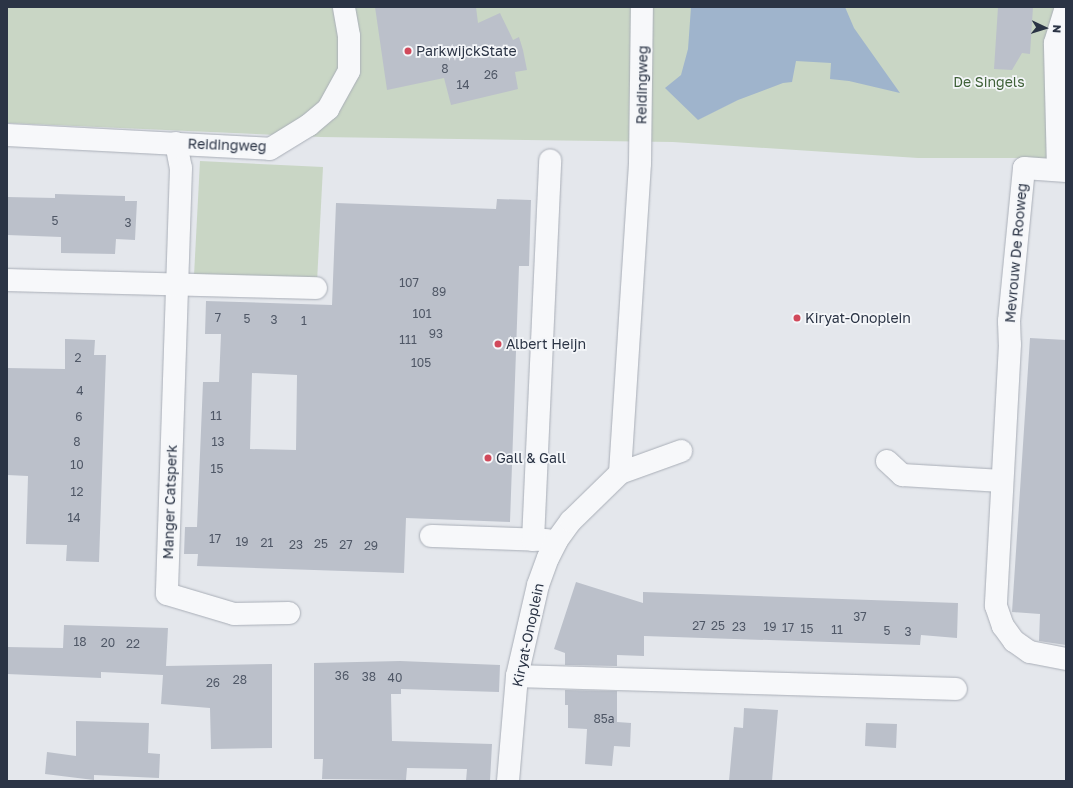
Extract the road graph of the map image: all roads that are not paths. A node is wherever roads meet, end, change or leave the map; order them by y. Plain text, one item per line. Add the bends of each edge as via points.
1 (344, 7) edge
2 (642, 7) edge
3 (1066, 8) edge
4 (7, 135) edge
5 (176, 142) junction
6 (550, 160) dead end
7 (1062, 170) edge
8 (7, 280) edge
9 (176, 285) junction
10 (316, 288) dead end
11 (681, 451) dead end
12 (887, 461) dead end
13 (620, 473) junction
14 (1002, 481) junction
15 (431, 536) dead end
16 (532, 540) junction
17 (557, 540) junction
18 (289, 613) dead end
19 (1066, 659) edge
20 (517, 676) junction
21 (956, 689) dead end
22 (508, 781) edge

1 - 5 street, Reidingweg via 349,36 349,71 328,109 310,124 270,149
2 - 13 street, Reidingweg via 640,163
3 - 7 street, Mevrouw De Rooweg via 1055,42
4 - 5 street, Reidingweg
5 - 9 street, Manger Catsperk via 181,168
6 - 16 street
7 - 14 street, Mevrouw De Rooweg via 1024,168 1010,313
8 - 9 street
9 - 10 street
9 - 18 street, Manger Catsperk via 167,594 234,614
11 - 13 street, Kiryat-Onoplein
12 - 14 street via 902,475
13 - 17 street, Kiryat-Onoplein via 571,521
14 - 19 street via 996,606 1003,626 1014,641 1030,652
15 - 16 street
16 - 17 street
17 - 20 street, Kiryat-Onoplein via 538,585
20 - 21 street
20 - 22 street, Kiryat-Onoplein

